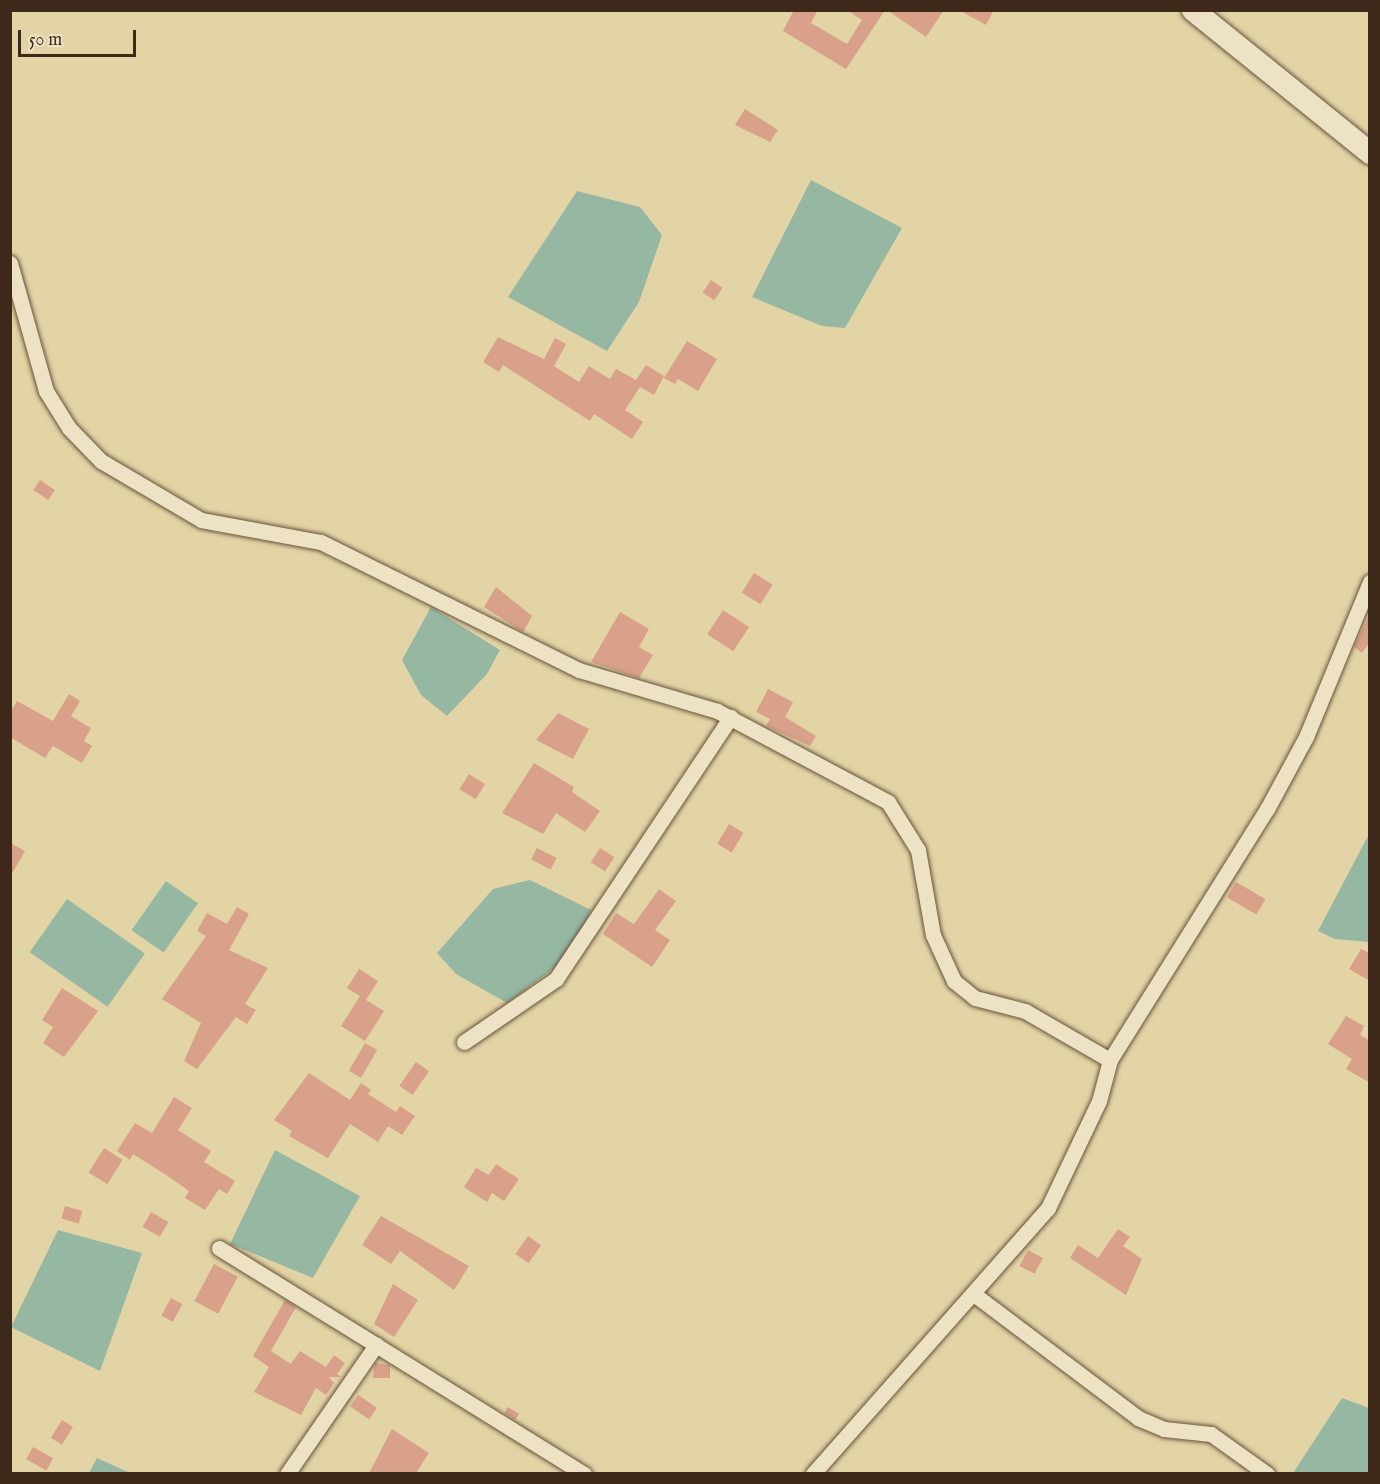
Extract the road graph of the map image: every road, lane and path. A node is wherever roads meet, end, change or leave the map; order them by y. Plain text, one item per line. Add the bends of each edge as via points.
1 (1193, 10) edge
2 (1370, 153) edge
3 (10, 263) edge
4 (20, 289) junction
5 (10, 303) edge
6 (1370, 582) edge
7 (731, 717) junction
8 (464, 1042) dead end
9 (1110, 1060) junction
10 (219, 1248) dead end
11 (975, 1296) junction
12 (376, 1346) junction
13 (288, 1473) edge
14 (584, 1473) edge
15 (813, 1473) edge
16 (1268, 1473) edge

1 - 2 main road
3 - 4 street
4 - 5 street
4 - 7 street via 46,391 69,428 101,461 171,505 231,528 321,542 579,670
6 - 9 street via 1306,737 1273,798
7 - 8 street via 556,979
7 - 9 street via 888,802 918,850 933,934 963,991 1025,1011
9 - 11 street via 1099,1101 1048,1208
10 - 12 street
11 - 15 street
11 - 16 street via 1138,1418 1164,1429 1211,1434
12 - 13 street
12 - 14 street

